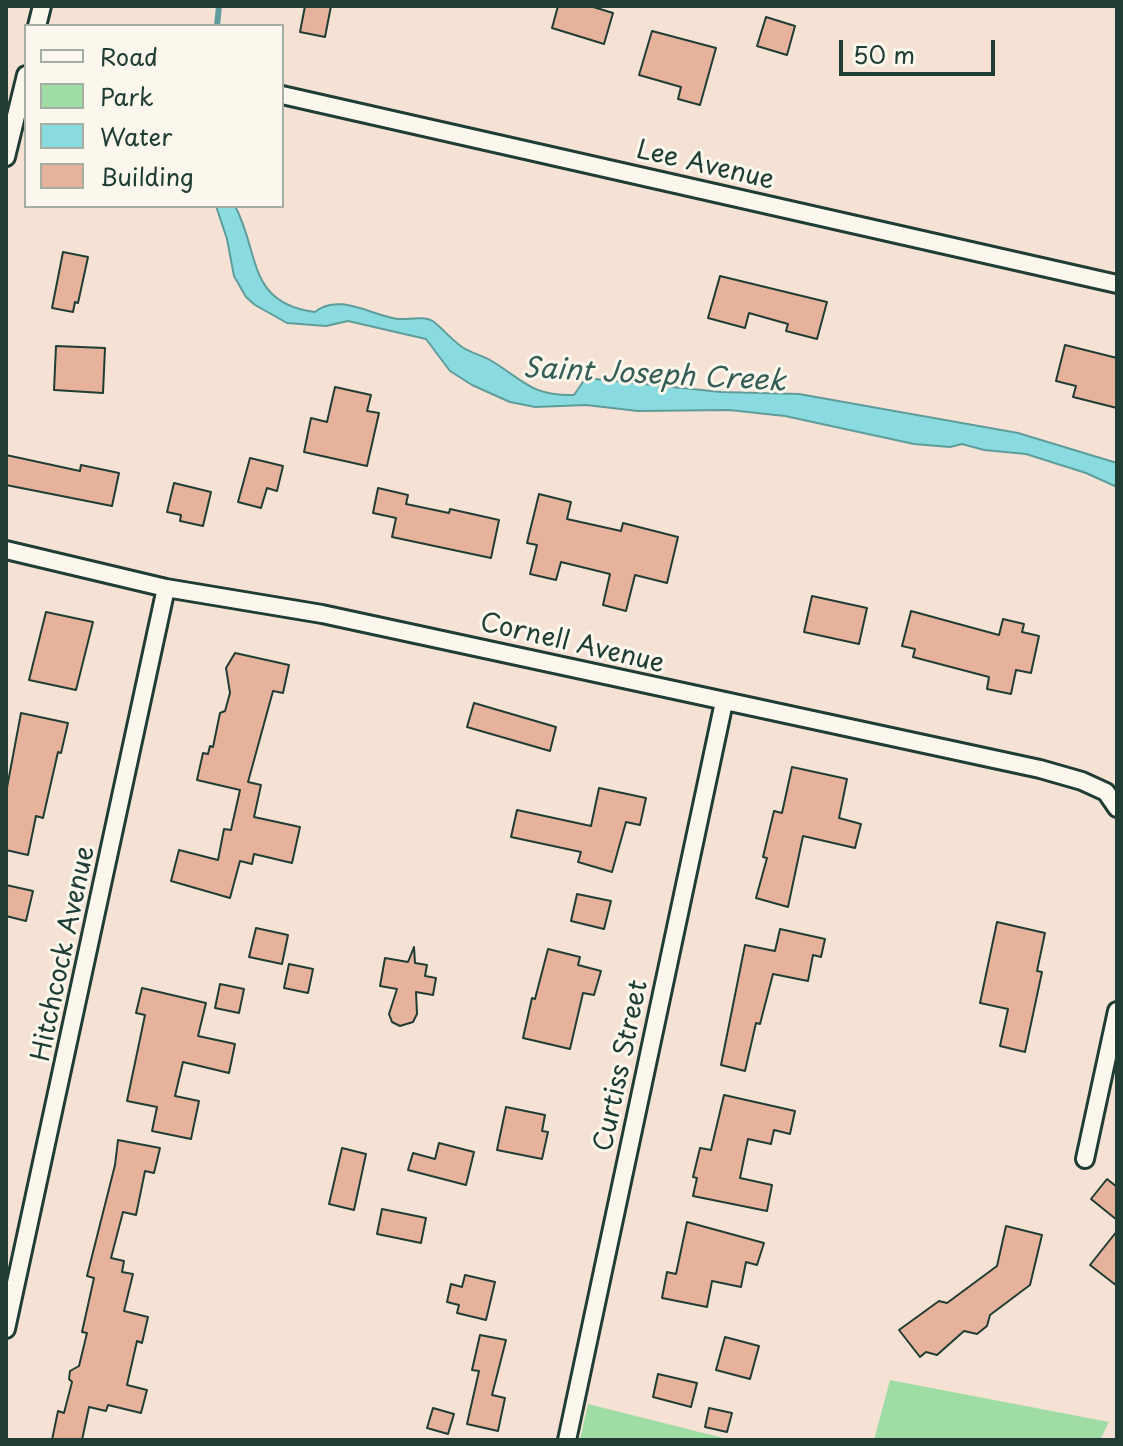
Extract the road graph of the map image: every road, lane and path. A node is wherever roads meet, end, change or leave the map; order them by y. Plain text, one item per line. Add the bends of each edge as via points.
1 (24, 83) edge
2 (284, 95) edge
3 (6, 157) edge
4 (1117, 284) edge
5 (6, 550) edge
6 (166, 588) junction
7 (724, 702) junction
8 (1117, 808) edge
9 (1117, 1011) edge
10 (1085, 1159) dead end
11 (6, 1329) edge
12 (567, 1440) edge

1 - 3 street
2 - 4 street, Lee Avenue
5 - 6 street, Cornell Avenue
6 - 7 street, Cornell Avenue via 322,614
6 - 11 street, Hitchcock Avenue
7 - 8 street, Cornell Avenue via 1040,769 1106,792
7 - 12 street, Curtiss Street
9 - 10 street

